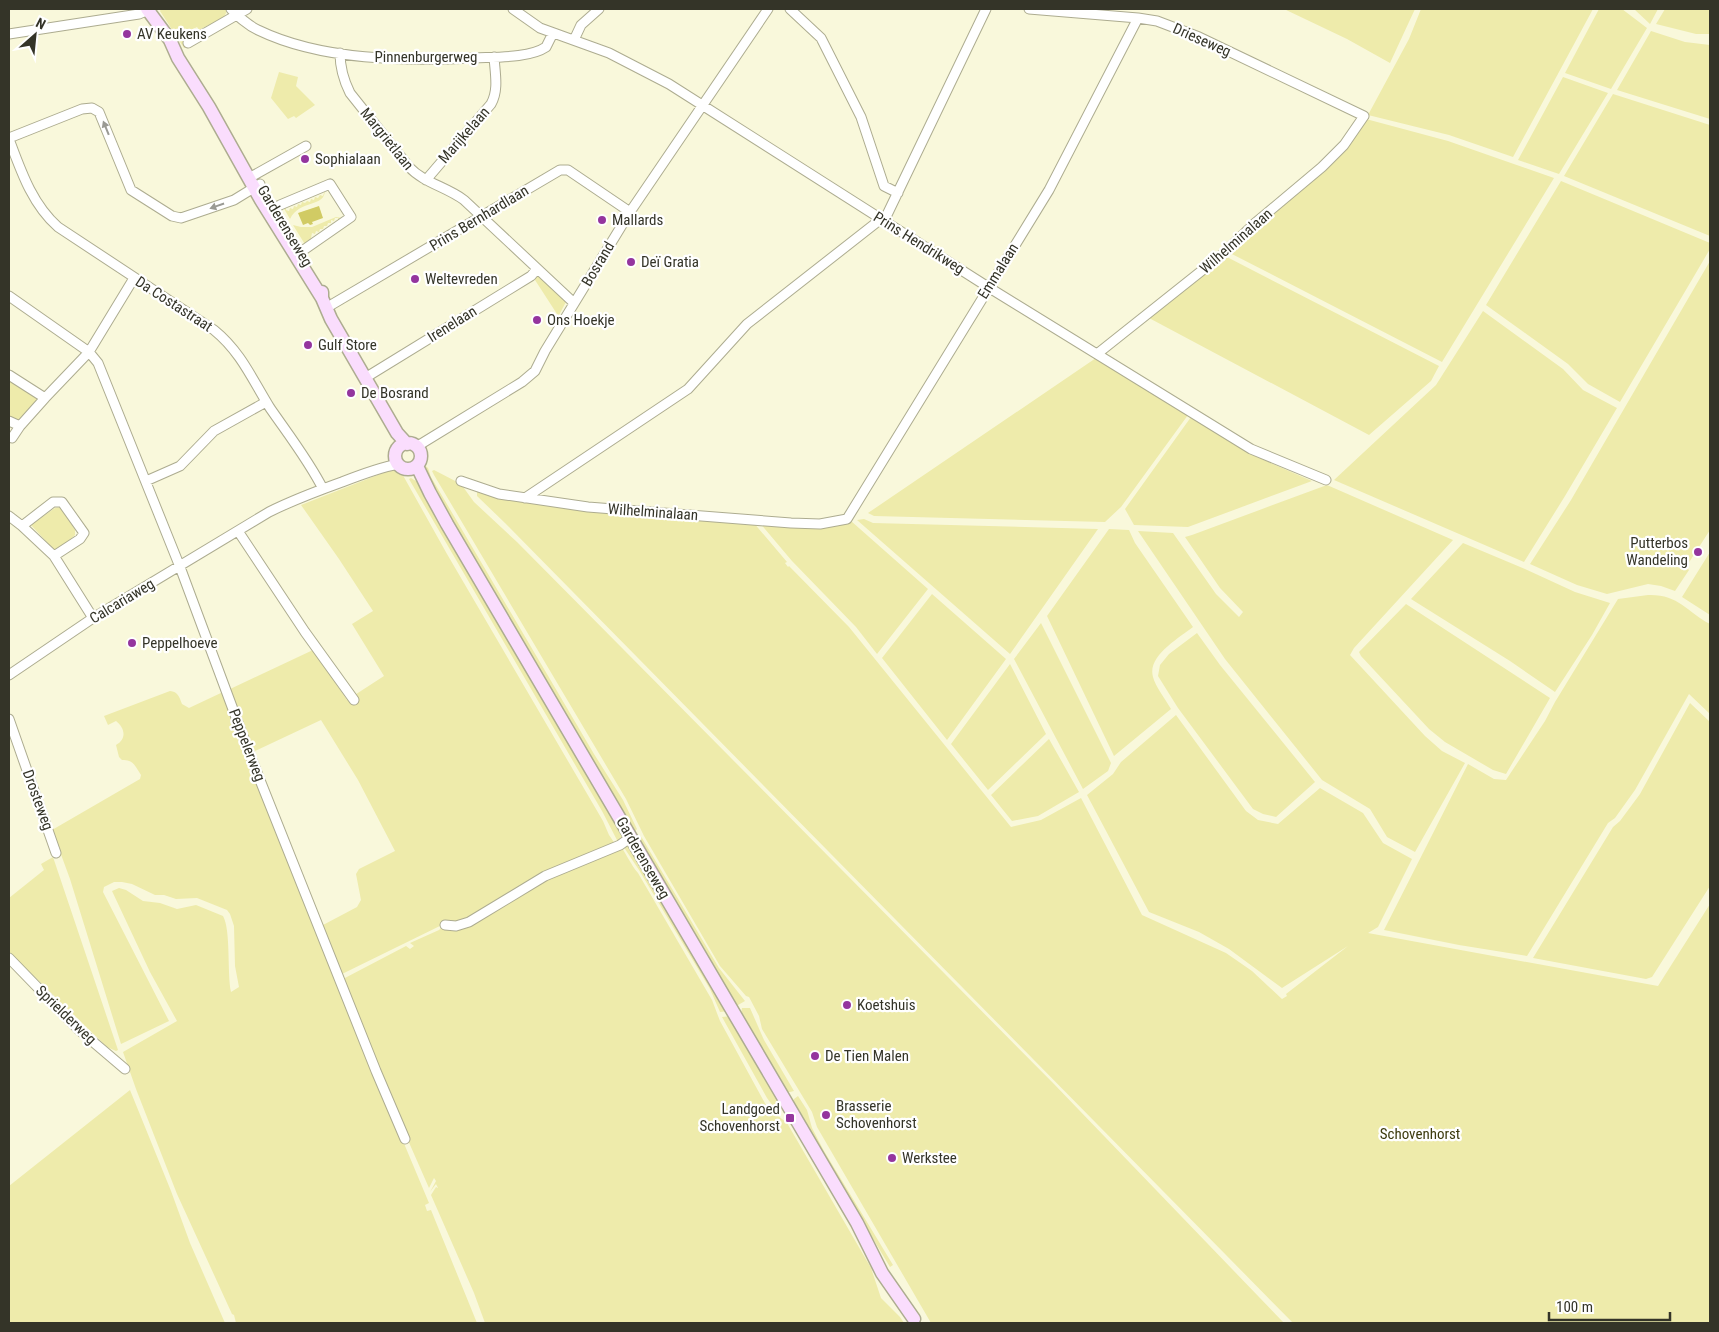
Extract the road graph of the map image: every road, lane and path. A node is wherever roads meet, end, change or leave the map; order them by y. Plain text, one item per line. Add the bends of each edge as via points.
1 (148, 9) edge
2 (247, 9) edge
3 (512, 9) edge
4 (599, 9) edge
5 (768, 9) edge
6 (790, 9) edge
7 (986, 9) edge
8 (1029, 9) edge
9 (234, 12) edge
10 (1138, 18) junction
11 (553, 33) junction
12 (9, 34) edge
13 (574, 40) junction
14 (188, 43) dead end
15 (340, 53) junction
16 (494, 57) junction
17 (703, 105) junction
18 (1364, 116) joint
19 (9, 139) edge
20 (306, 146) dead end
21 (426, 180) junction
22 (254, 181) junction
23 (898, 193) junction
24 (272, 210) junction
25 (630, 212) junction
26 (481, 217) junction
27 (883, 220) junction
28 (298, 254) junction
29 (537, 269) junction
30 (134, 278) junction
31 (988, 287) junction
32 (9, 296) edge
33 (324, 303) junction
34 (574, 303) junction
35 (89, 352) junction
36 (1097, 354) junction
37 (9, 375) edge
38 (365, 378) junction
39 (45, 398) junction
40 (266, 402) junction
41 (9, 421) edge
42 (20, 426) junction
43 (12, 438) dead end
44 (406, 451) junction
45 (415, 467) junction
46 (1326, 480) dead end
47 (146, 481) junction
48 (461, 481) dead end
49 (323, 489) junction
50 (525, 498) junction
51 (9, 516) edge
52 (847, 519) joint
53 (22, 526) junction
54 (238, 530) junction
55 (54, 556) junction
56 (180, 567) junction
57 (93, 618) junction
58 (9, 675) edge
59 (354, 700) dead end
60 (9, 719) edge
61 (631, 837) junction
62 (56, 853) dead end
63 (445, 925) dead end
64 (9, 958) edge
65 (126, 1069) dead end
66 (405, 1139) dead end
67 (915, 1321) edge

1 - 12 street via 139,14
1 - 22 main road, Garderenseweg
2 - 9 street
3 - 11 street, Prins Hendrikweg
4 - 13 street via 581,25
5 - 17 street, Bosrand
6 - 23 street via 821,38 861,116 884,186
7 - 23 street
8 - 10 street, Drieseweg
9 - 14 street
9 - 15 street, Pinnenburgerweg via 257,30 312,48
10 - 18 street, Drieseweg via 1157,21 1199,37
10 - 31 street, Emmalaan via 1049,190
11 - 13 street, Prins Hendrikweg
11 - 16 street, Pinnenburgerweg via 542,50
13 - 17 street, Prins Hendrikweg via 609,53
15 - 16 street, Pinnenburgerweg via 394,60
15 - 21 street, Margrietlaan via 340,68 350,93 409,167
16 - 21 street, Marijkelaan via 495,98
17 - 25 street, Bosrand
17 - 27 street, Prins Hendrikweg
18 - 36 street, Wilhelminalaan via 1344,145 1322,167 1224,252
22 -> 19 street via 234,200 180,218 131,190 99,112 92,108 82,109
19 - 30 street, Da Costastraat via 27,186 46,216
20 - 22 street
21 - 26 street, Margrietlaan via 456,193
22 - 24 main road, Garderenseweg
23 - 27 street
24 - 28 main road, Garderenseweg
24 - 28 street via 330,184 351,217
25 - 26 street, Prins Bernhardlaan via 568,170 560,170
25 - 34 street, Bosrand
26 - 29 street, Margrietlaan
26 - 33 street, Prins Bernhardlaan
27 - 31 street, Prins Hendrikweg
27 - 50 street via 747,324 688,389
28 - 33 main road, Garderenseweg
29 - 34 street, Margrietlaan
29 - 38 street, Irenelaan via 531,276
30 - 35 street
30 - 40 street, Da Costastraat via 226,340
31 - 36 street, Prins Hendrikweg
31 - 52 street, Emmalaan
32 - 35 street
33 - 38 main road, Garderenseweg
34 - 44 street, Bosrand via 535,371 432,438
35 - 39 street
35 - 47 street, Peppelerweg via 98,362
36 - 46 street, Prins Hendrikweg via 1251,449
37 - 39 street
38 - 44 main road, Garderenseweg
39 - 42 street
40 - 47 street via 214,431 180,466
40 - 49 street, Da Costastraat
41 - 42 street
42 - 43 street
44 - 45 main road via 421,458
44 - 45 main road via 404,468
44 - 49 street, Calcariaweg via 382,468
45 - 61 main road, Garderenseweg
47 - 56 street, Peppelerweg
48 - 50 street, Wilhelminalaan via 499,494
49 - 54 street, Calcariaweg via 288,503
50 - 52 street, Wilhelminalaan via 588,507 792,523 820,524
51 - 53 street
53 - 55 street
53 - 55 street via 53,502 62,502 84,533
54 - 56 street, Calcariaweg
54 - 59 street
55 - 57 street
56 - 57 street, Calcariaweg
56 - 66 street, Peppelerweg via 250,755
57 - 58 street, Calcariaweg
60 - 62 street, Drosteweg
61 - 63 street via 620,845 545,876 469,922
61 - 67 main road, Garderenseweg via 857,1223 882,1273
64 - 65 street, Sprielderweg via 78,1030

